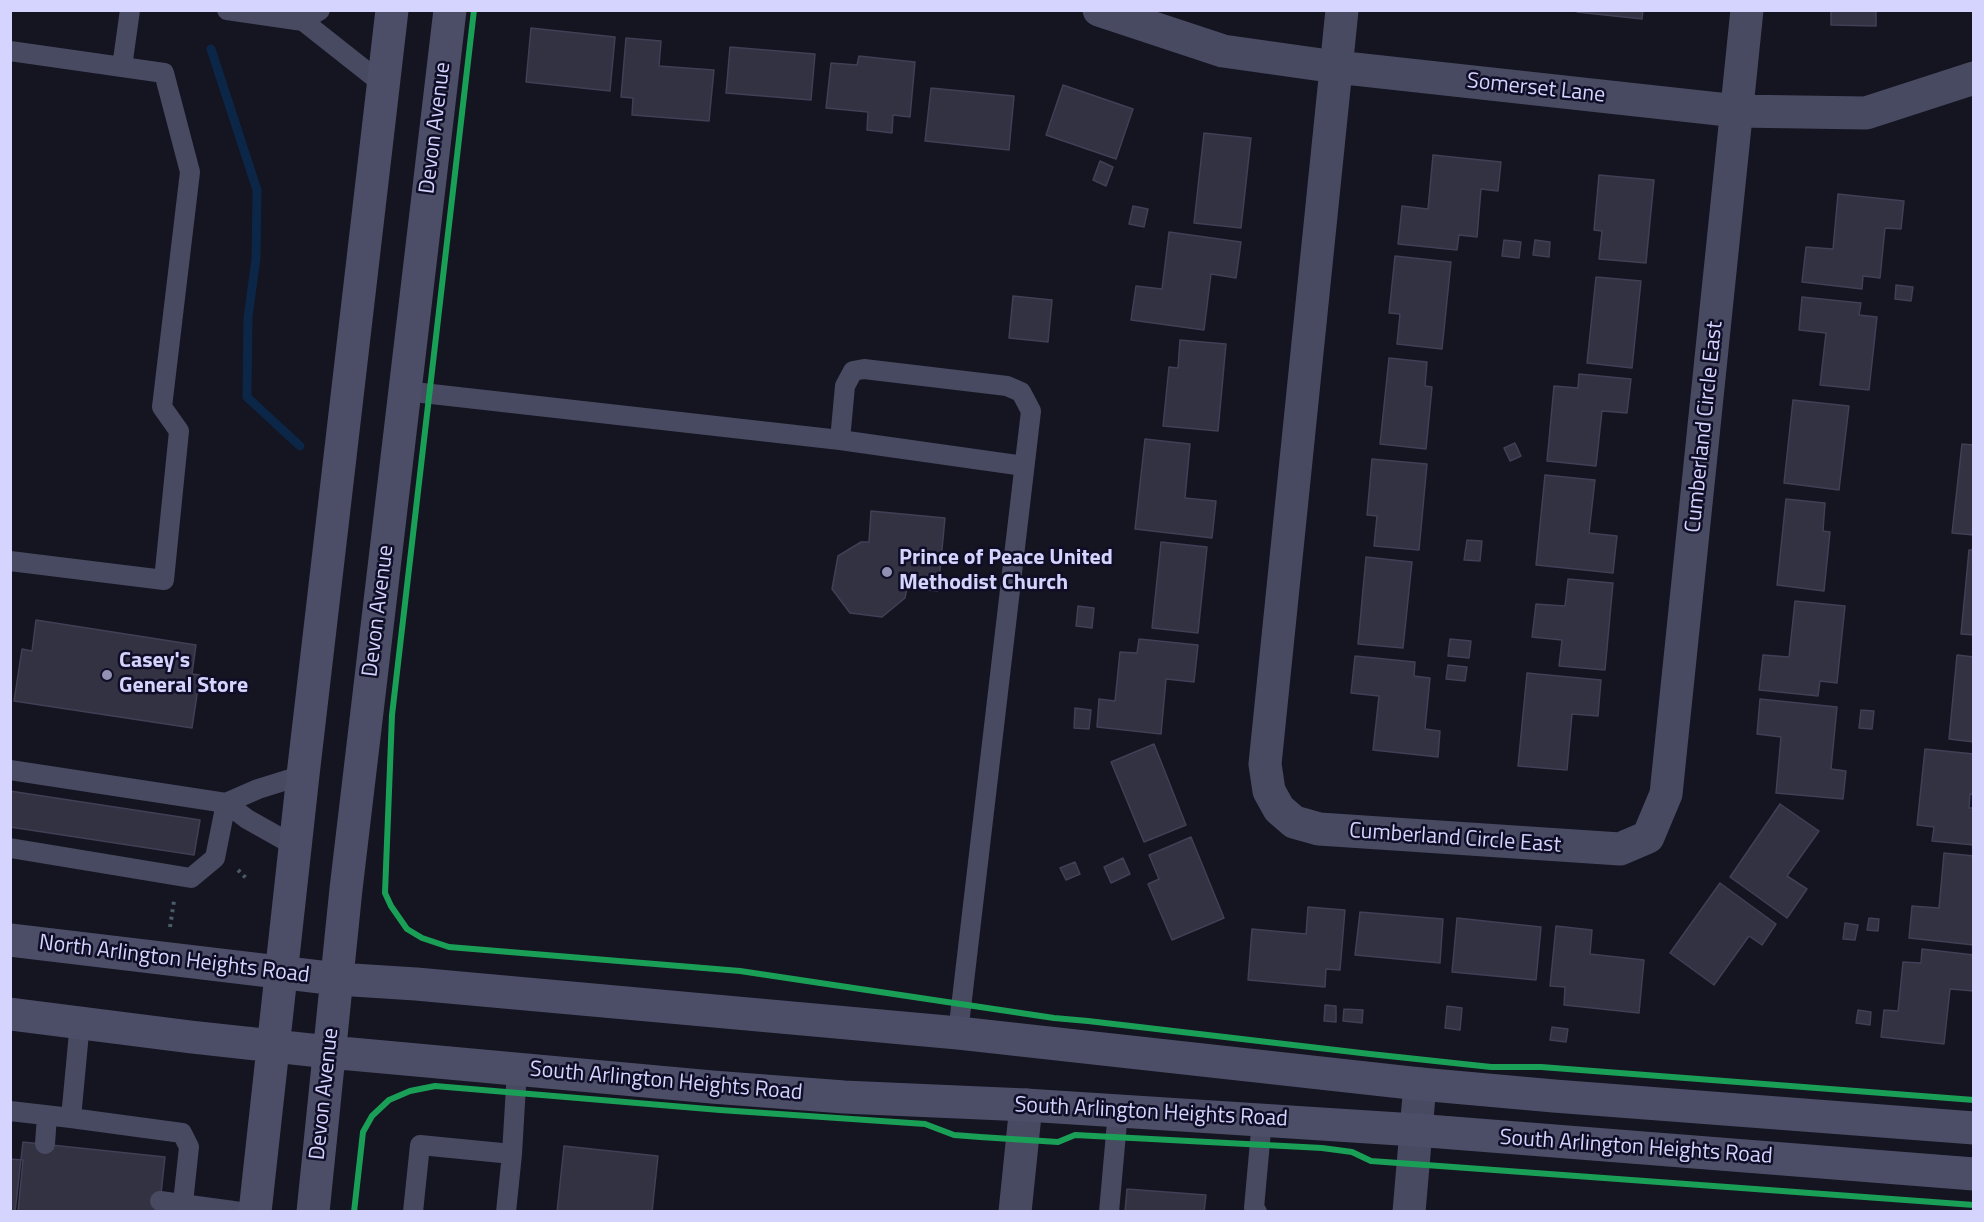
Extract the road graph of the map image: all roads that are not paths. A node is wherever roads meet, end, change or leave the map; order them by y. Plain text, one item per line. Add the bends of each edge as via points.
1 (130, 10) edge
2 (227, 10) edge
3 (320, 10) edge
4 (392, 10) edge
5 (450, 10) edge
6 (1099, 10) edge
7 (1342, 10) edge
8 (1747, 10) edge
9 (303, 21) junction
10 (10, 51) edge
11 (122, 67) junction
12 (1336, 67) junction
13 (1974, 78) edge
14 (384, 85) junction
15 (1737, 111) junction
16 (405, 391) junction
17 (840, 440) junction
18 (1024, 466) junction
19 (10, 561) edge
20 (10, 770) edge
21 (303, 775) junction
22 (226, 803) junction
23 (295, 846) junction
24 (10, 848) edge
25 (10, 940) edge
26 (280, 972) junction
27 (337, 979) junction
28 (10, 1014) edge
29 (80, 1022) junction
30 (958, 1033) junction
31 (274, 1046) junction
32 (329, 1052) junction
33 (517, 1069) junction
34 (1420, 1084) junction
35 (1026, 1106) junction
36 (10, 1111) edge
37 (1118, 1111) junction
38 (47, 1116) junction
39 (71, 1119) junction
40 (1262, 1120) junction
41 (1974, 1128) edge
42 (1415, 1130) junction
43 (45, 1144) dead end
44 (512, 1154) junction
45 (1974, 1174) edge
46 (160, 1201) dead end
47 (182, 1209) edge
48 (241, 1212) edge
49 (255, 1212) edge
50 (313, 1212) edge
51 (413, 1212) edge
52 (506, 1212) edge
53 (1015, 1212) edge
54 (1109, 1212) edge
55 (1257, 1212) edge
56 (1409, 1212) edge

1 - 11 lane
2 - 9 lane
3 - 9 lane
4 - 14 main road
5 - 16 main road, Devon Avenue
6 - 12 street, Somerset Lane via 1223,51
7 - 12 street, Cumberland Circle East
8 - 15 street, Cumberland Circle East
9 - 14 lane
10 - 11 lane
11 - 19 lane via 164,73 190,172 162,407 179,431 164,580
12 - 15 street, Somerset Lane
12 - 15 street, Cumberland Circle East via 1265,764 1269,791 1279,809 1294,822 1319,829 1620,849 1648,837 1666,794
13 - 15 street, Somerset Lane via 1866,113
14 - 21 main road
16 - 17 lane
16 - 27 main road, Devon Avenue
17 - 18 lane
17 - 18 lane via 845,386 854,371 1006,386 1021,392 1031,411
18 - 30 lane
20 - 22 lane
21 - 22 lane
21 - 23 main road
22 - 23 lane
22 - 24 lane via 215,858 191,878
23 - 26 main road
25 - 26 main road, North Arlington Heights Road
26 - 27 main road, North Arlington Heights Road
26 - 31 main road
27 - 30 main road, South Arlington Heights Road
27 - 32 main road, Devon Avenue
28 - 29 main road
29 - 31 main road
29 - 39 lane
30 - 34 main road, South Arlington Heights Road
31 - 32 main road
31 - 49 main road
32 - 33 main road, South Arlington Heights Road
32 - 50 main road, Devon Avenue
33 - 35 main road, South Arlington Heights Road via 833,1096
33 - 44 lane
34 - 41 main road, South Arlington Heights Road
34 - 42 street
35 - 37 main road, South Arlington Heights Road
35 - 53 street
36 - 38 lane
37 - 40 main road, South Arlington Heights Road
37 - 54 lane
38 - 39 lane
38 - 43 lane
39 - 47 lane via 182,1133 189,1147
40 - 42 main road, South Arlington Heights Road
40 - 55 lane via 1254,1208
42 - 45 main road, South Arlington Heights Road
42 - 56 street
44 - 51 lane via 420,1145
44 - 52 lane
46 - 47 lane
47 - 48 lane

